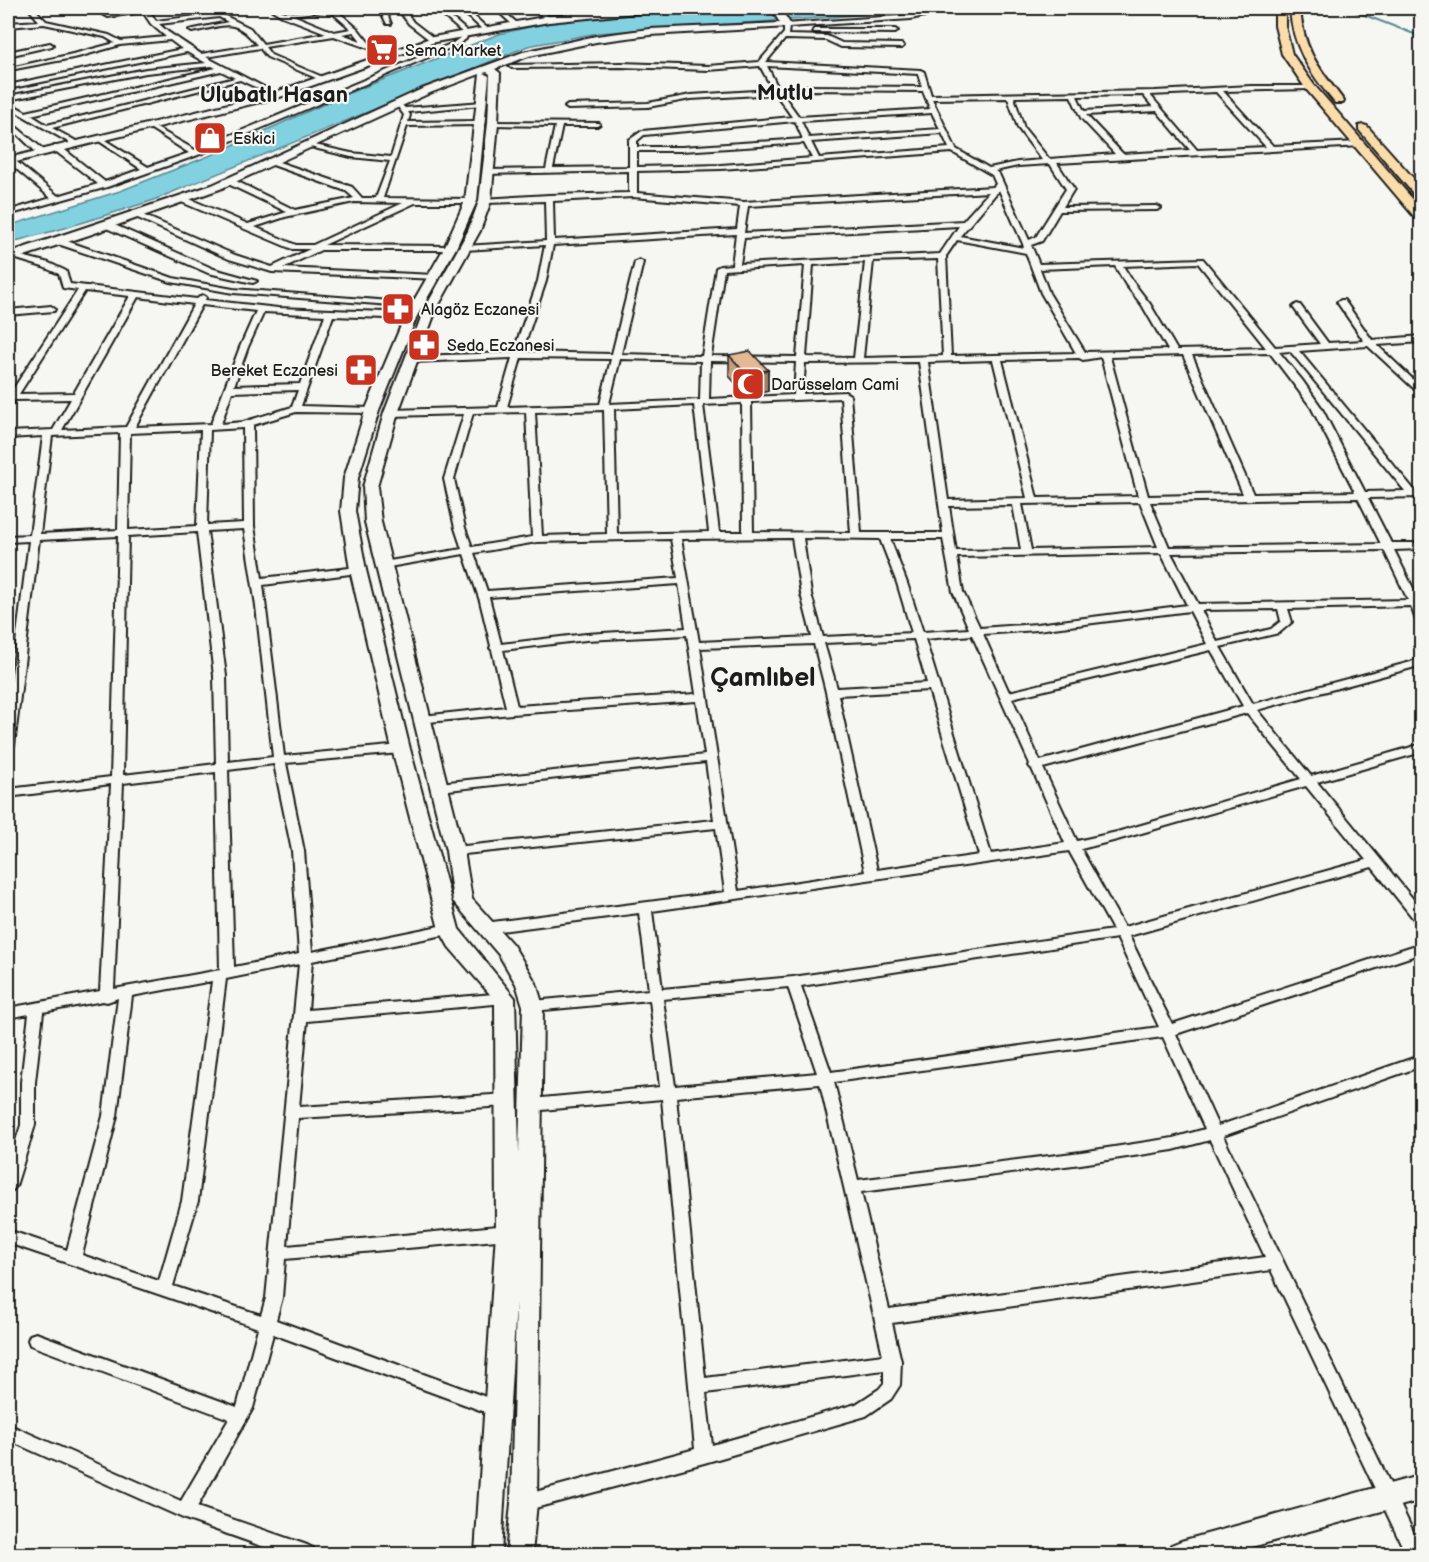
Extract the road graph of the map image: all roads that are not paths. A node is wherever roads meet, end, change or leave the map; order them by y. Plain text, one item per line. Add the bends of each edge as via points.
1 (31, 8) edge
2 (95, 8) edge
3 (204, 8) edge
4 (272, 8) edge
5 (329, 8) edge
6 (382, 8) edge
7 (400, 8) edge
8 (437, 8) edge
9 (462, 8) edge
10 (497, 8) edge
11 (535, 8) edge
12 (643, 8) edge
13 (656, 8) edge
14 (776, 8) edge
15 (957, 8) edge
16 (1280, 8) edge
17 (1295, 8) edge
18 (144, 9) edge
19 (617, 9) edge
20 (577, 11) edge
21 (223, 15) junction
22 (283, 15) junction
23 (549, 19) junction
24 (44, 22) junction
25 (237, 22) junction
26 (153, 23) junction
27 (389, 23) dead end
28 (515, 24) junction
29 (8, 25) edge
30 (485, 29) junction
31 (785, 29) junction
32 (192, 30) dead end
33 (356, 30) junction
34 (895, 31) dead end
35 (334, 33) junction
36 (466, 33) junction
37 (171, 38) junction
38 (433, 40) junction
39 (120, 44) junction
40 (50, 45) dead end
41 (368, 45) junction
42 (261, 46) junction
43 (901, 46) dead end
44 (190, 49) junction
45 (8, 54) edge
46 (390, 54) junction
47 (201, 56) junction
48 (211, 64) junction
49 (762, 64) junction
50 (512, 66) dead end
51 (10, 67) edge
52 (826, 67) junction
53 (222, 69) junction
54 (482, 70) junction
55 (242, 78) junction
56 (323, 79) junction
57 (27, 84) junction
58 (8, 87) edge
59 (1310, 87) junction
60 (830, 88) junction
61 (1218, 90) junction
62 (776, 91) junction
63 (927, 93) junction
64 (1145, 93) junction
65 (1073, 94) junction
66 (276, 95) junction
67 (1010, 95) junction
68 (8, 98) edge
69 (481, 103) junction
70 (9, 106) edge
71 (402, 107) junction
72 (568, 107) dead end
73 (1158, 109) junction
74 (934, 111) junction
75 (1082, 113) junction
76 (23, 114) junction
77 (8, 117) edge
78 (797, 119) junction
79 (8, 122) edge
80 (486, 123) junction
81 (405, 124) junction
82 (559, 124) junction
83 (597, 124) dead end
84 (46, 127) junction
85 (151, 127) junction
86 (942, 131) junction
87 (98, 138) junction
88 (807, 140) junction
89 (75, 144) junction
90 (1359, 144) junction
91 (306, 145) junction
92 (57, 148) junction
93 (1271, 148) junction
94 (633, 150) junction
95 (953, 150) junction
96 (1194, 151) junction
97 (41, 152) junction
98 (195, 153) junction
99 (1121, 156) junction
100 (394, 159) junction
101 (8, 160) edge
102 (816, 160) junction
103 (270, 161) junction
104 (1050, 161) junction
105 (146, 169) junction
106 (549, 170) junction
107 (632, 170) junction
108 (988, 170) junction
109 (489, 172) junction
110 (229, 181) junction
111 (104, 185) junction
112 (997, 187) junction
113 (633, 195) junction
114 (1422, 196) edge
115 (549, 197) junction
116 (57, 199) junction
117 (182, 199) junction
118 (359, 199) junction
119 (379, 199) junction
120 (417, 199) junction
121 (478, 201) junction
122 (744, 204) junction
123 (1157, 208) dead end
124 (1058, 209) junction
125 (8, 213) edge
126 (295, 213) junction
127 (135, 215) junction
128 (1422, 218) edge
129 (964, 223) junction
130 (107, 225) junction
131 (249, 227) junction
132 (740, 233) junction
133 (954, 237) junction
134 (58, 241) junction
135 (549, 243) junction
136 (315, 248) junction
137 (457, 248) junction
138 (1029, 248) junction
139 (10, 256) edge
140 (942, 256) junction
141 (869, 260) junction
142 (639, 262) dead end
143 (809, 263) junction
144 (1118, 264) junction
145 (736, 267) junction
146 (1035, 267) junction
147 (272, 270) junction
148 (435, 277) junction
149 (253, 281) dead end
150 (209, 286) junction
151 (83, 288) junction
152 (135, 295) junction
153 (1341, 302) dead end
154 (198, 303) junction
155 (1297, 307) dead end
156 (51, 309) dead end
157 (261, 310) junction
158 (414, 310) junction
159 (330, 312) junction
160 (8, 314) edge
161 (1422, 339) edge
162 (1370, 343) junction
163 (1326, 346) junction
164 (1293, 348) junction
165 (1272, 350) junction
166 (1174, 353) junction
167 (1187, 353) junction
168 (517, 355) junction
169 (617, 356) junction
170 (1105, 356) junction
171 (706, 357) junction
172 (1083, 357) junction
173 (997, 358) junction
174 (412, 359) junction
175 (800, 359) junction
176 (947, 359) junction
177 (923, 360) junction
178 (858, 361) junction
179 (303, 387) junction
180 (229, 388) junction
181 (1422, 393) edge
182 (76, 396) junction
183 (798, 396) junction
184 (746, 399) junction
185 (10, 400) edge
186 (701, 401) junction
187 (606, 407) junction
188 (296, 409) junction
189 (531, 410) junction
190 (372, 411) junction
191 (501, 411) junction
192 (392, 412) junction
193 (469, 412) junction
194 (248, 424) junction
195 (211, 427) junction
196 (127, 430) junction
197 (52, 433) junction
198 (8, 435) edge
199 (1417, 494) edge
200 (1362, 495) junction
201 (1249, 497) junction
202 (1144, 499) junction
203 (1033, 501) junction
204 (1017, 502) junction
205 (943, 503) junction
206 (249, 526) junction
207 (202, 529) junction
208 (123, 532) junction
209 (714, 535) junction
210 (748, 535) junction
211 (797, 535) junction
212 (855, 535) junction
213 (675, 536) junction
214 (884, 536) junction
215 (948, 536) junction
216 (35, 537) junction
217 (612, 537) junction
218 (8, 539) edge
219 (537, 539) junction
220 (1422, 546) edge
221 (1388, 547) junction
222 (468, 550) junction
223 (1165, 551) junction
224 (1027, 553) junction
225 (951, 554) junction
226 (383, 565) junction
227 (358, 570) junction
228 (684, 581) junction
229 (258, 582) junction
230 (483, 594) junction
231 (1418, 603) edge
232 (1282, 606) junction
233 (1193, 608) junction
234 (1422, 623) edge
235 (693, 631) junction
236 (977, 631) junction
237 (919, 636) junction
238 (818, 639) junction
239 (1213, 644) junction
240 (695, 645) junction
241 (495, 648) junction
242 (1422, 660) edge
243 (934, 686) junction
244 (832, 692) junction
245 (1005, 696) junction
246 (703, 697) junction
247 (512, 710) junction
248 (1251, 710) junction
249 (422, 720) junction
250 (8, 746) edge
251 (1422, 748) edge
252 (401, 749) junction
253 (712, 758) junction
254 (279, 760) junction
255 (1035, 766) junction
256 (223, 767) junction
257 (117, 778) junction
258 (1307, 781) junction
259 (439, 787) junction
260 (8, 793) edge
261 (722, 823) junction
262 (1072, 846) junction
263 (455, 851) junction
264 (986, 858) junction
265 (1373, 862) junction
266 (872, 876) junction
267 (732, 896) junction
268 (645, 908) junction
269 (1422, 920) edge
270 (485, 928) junction
271 (449, 929) junction
272 (1121, 933) junction
273 (1422, 948) edge
274 (306, 957) junction
275 (223, 975) junction
276 (793, 982) junction
277 (126, 993) junction
278 (107, 996) junction
279 (656, 996) junction
280 (505, 998) junction
281 (533, 1006) junction
282 (36, 1010) junction
283 (8, 1013) edge
284 (300, 1016) junction
285 (1168, 1031) junction
286 (1422, 1060) edge
287 (826, 1078) junction
288 (668, 1091) junction
289 (508, 1100) junction
290 (531, 1105) junction
291 (292, 1113) junction
292 (1214, 1133) junction
293 (8, 1186) edge
294 (852, 1187) junction
295 (508, 1232) junction
296 (8, 1237) edge
297 (279, 1253) junction
298 (73, 1259) junction
299 (1277, 1262) junction
300 (164, 1290) junction
301 (883, 1317) junction
302 (268, 1325) junction
303 (36, 1340) dead end
304 (893, 1361) junction
305 (698, 1386) junction
306 (499, 1409) junction
307 (241, 1416) junction
308 (8, 1432) edge
309 (704, 1455) junction
310 (1422, 1487) edge
311 (1386, 1496) junction
312 (524, 1503) junction
313 (185, 1511) junction
314 (307, 1554) edge
315 (488, 1554) edge
316 (519, 1554) edge
317 (1181, 1554) edge
318 (1415, 1554) edge

1 - 24 street
2 - 18 street via 108,15
3 - 21 street
4 - 22 street
5 - 22 street
5 - 33 street
6 - 27 street
7 - 38 street
8 - 36 street
9 - 30 street
10 - 28 street
11 - 23 street
12 - 13 main road
12 - 19 main road
14 - 31 main road
15 - 31 street via 911,17
16 - 59 main road via 1287,54
17 - 114 main road via 1295,29 1303,54
18 - 26 street
19 - 20 main road
20 - 23 main road
21 - 25 street
21 - 26 street
22 - 35 street
23 - 28 main road
24 - 29 street
24 - 39 street via 107,36
25 - 32 street
25 - 42 street
26 - 37 street
28 - 30 main road
30 - 36 main road
31 - 34 street
31 - 43 street via 841,45
31 - 49 street
31 - 54 main road via 650,32 596,39 554,46
33 - 35 street
33 - 41 street
35 - 41 street
35 - 42 street
36 - 38 main road
36 - 98 street via 455,44
37 - 39 street
37 - 44 street
38 - 46 main road
39 - 51 street
40 - 45 street
41 - 46 street
42 - 47 street
42 - 56 street via 269,56
44 - 47 street
44 - 57 street
46 - 56 main road
47 - 48 street
48 - 53 street
48 - 68 street via 146,71
49 - 50 street via 708,68 621,64
49 - 52 street
49 - 62 street
51 - 57 street
52 - 60 street
52 - 63 street via 921,72
53 - 55 street
53 - 76 street
54 - 69 main road
54 - 71 main road
54 - 80 main road via 495,73
55 - 66 street
55 - 84 street
56 - 66 main road
57 - 58 street
59 - 61 street
59 - 90 main road
60 - 62 street
60 - 63 street
61 - 64 street
61 - 93 street
62 - 72 street via 691,97 648,105
62 - 78 street
63 - 67 street
63 - 74 street
64 - 65 street
64 - 73 street
65 - 67 street
65 - 75 street
66 - 85 main road
67 - 104 street via 1021,128
69 - 71 street
69 - 80 main road
70 - 76 street
71 - 81 street
71 - 91 main road
73 - 75 street
73 - 96 street
74 - 78 street
74 - 86 street
75 - 99 street
76 - 77 street
76 - 84 street
78 - 88 street
78 - 94 street via 642,133 633,140
79 - 97 street
80 - 81 street
80 - 82 street
80 - 109 main road
80 - 121 main road
81 - 100 street
82 - 83 street
82 - 106 street
84 - 89 street
85 - 87 main road
85 - 98 street
86 - 88 street
86 - 95 street
87 - 89 main road
87 - 105 street
88 - 94 street
88 - 102 street
89 - 92 main road
90 - 93 street
90 - 128 main road
91 - 100 street
91 - 103 main road
92 - 97 main road
92 - 111 street
93 - 96 street
94 - 107 street
95 - 102 street
95 - 108 street
96 - 99 street
97 - 101 main road
98 - 105 street
99 - 104 street
100 - 119 street
101 - 116 street
102 - 107 street
103 - 110 main road
103 - 118 street via 349,189
104 - 108 street
104 - 124 street via 1070,189
105 - 111 street
106 - 107 street
106 - 109 street
107 - 113 street
108 - 112 street via 995,174
109 - 121 main road
110 - 117 main road
110 - 126 street
111 - 116 street
112 - 122 street
112 - 129 street
112 - 138 street
113 - 115 street
113 - 122 street
115 - 121 street
115 - 135 street
116 - 125 street
117 - 127 main road
117 - 131 street
118 - 119 street
118 - 126 street
119 - 120 street
120 - 121 street
120 - 136 street
121 - 137 main road
122 - 132 street
123 - 124 street
124 - 138 street
126 - 131 street
127 - 130 main road
127 - 147 street
129 - 132 street
129 - 133 street
130 - 134 main road
130 - 149 street via 211,271
131 - 136 street via 295,247
132 - 135 street
132 - 145 street
133 - 138 street
133 - 140 street
134 - 139 main road
134 - 150 street via 171,280
135 - 137 street
135 - 168 street via 542,280
136 - 137 street
136 - 147 street
137 - 148 main road
137 - 174 main road
138 - 146 street
139 - 151 street via 63,273 66,285
140 - 141 street
140 - 176 street
141 - 143 street
141 - 178 street
142 - 169 street
143 - 145 street
143 - 175 street
144 - 146 street
144 - 165 street via 1200,261
144 - 166 street
145 - 171 street via 720,268
146 - 172 street via 1045,293
147 - 148 street
148 - 158 main road
150 - 154 street
150 - 158 street
151 - 152 street
151 - 185 street
152 - 154 street
152 - 182 street
153 - 162 street
154 - 157 street
154 - 196 street
155 - 163 street
156 - 160 street
157 - 159 street
157 - 180 street
158 - 159 street
158 - 190 main road
159 - 179 street
161 - 162 street
162 - 163 street
162 - 181 street
163 - 164 street
164 - 165 street
164 - 199 street
165 - 167 street
165 - 200 street via 1316,407
166 - 167 street
166 - 170 street
167 - 201 street
168 - 169 street
168 - 174 street
168 - 191 street
169 - 171 street
169 - 187 street
170 - 172 street
170 - 202 street
171 - 175 street
171 - 186 street
172 - 173 street
173 - 176 street
173 - 203 street
174 - 192 main road
175 - 178 street
175 - 183 street
176 - 177 street
177 - 178 street
177 - 205 street
179 - 180 street
179 - 188 street
180 - 195 street
182 - 185 street
182 - 197 street
183 - 184 street
183 - 212 street via 844,395
184 - 186 street
184 - 210 street
186 - 187 street
186 - 209 street
187 - 189 street
187 - 217 street
188 - 190 street
188 - 194 street
189 - 191 street
189 - 219 street
190 - 227 main road via 351,478 348,511
191 - 193 street
192 - 193 street
192 - 226 main road via 370,487
193 - 222 street via 449,479
194 - 195 street
194 - 206 street
195 - 196 street
195 - 207 street
196 - 197 street
196 - 208 street
197 - 198 street
197 - 216 street
199 - 200 street
200 - 201 street
200 - 221 street
201 - 202 street
202 - 203 street
202 - 223 street
203 - 204 street
204 - 205 street
204 - 224 street
205 - 215 street
206 - 207 street
206 - 229 street
207 - 208 street
207 - 256 street via 220,676
208 - 216 street
208 - 257 street
209 - 210 street
209 - 213 street
210 - 211 street
211 - 212 street
211 - 238 street
212 - 214 street
213 - 217 street
213 - 228 street
214 - 215 street
214 - 237 street
215 - 225 street
216 - 218 street
216 - 250 street
217 - 219 street
219 - 222 street
220 - 221 street
221 - 223 street
221 - 231 street
222 - 226 street
222 - 230 street
223 - 224 street
223 - 233 street
224 - 225 street
225 - 236 street via 958,592
226 - 249 main road
227 - 229 street
227 - 252 main road
228 - 230 street
228 - 235 street
229 - 254 street
230 - 241 street
231 - 232 street
231 - 234 street
232 - 233 street
232 - 239 street via 1287,622 1281,628
233 - 236 street
233 - 239 street
235 - 240 street
235 - 241 street via 586,636
236 - 237 street
236 - 245 street
237 - 238 street
237 - 243 street
238 - 240 street
238 - 244 street
239 - 245 street
239 - 248 street
240 - 246 street
241 - 247 street
242 - 248 street
243 - 244 street
243 - 264 street
244 - 266 street
245 - 255 street
246 - 247 street
246 - 253 street
247 - 249 street
248 - 255 street
248 - 258 street
249 - 259 main road
251 - 258 street
252 - 254 street
252 - 271 main road
253 - 259 street
253 - 261 street
254 - 256 street
254 - 274 street via 298,851
255 - 262 street
256 - 257 street
256 - 275 street
257 - 260 street
257 - 278 street
258 - 262 street
258 - 265 street
259 - 263 main road
261 - 263 street
261 - 267 street
262 - 264 street
262 - 272 street
263 - 270 main road via 463,901
264 - 266 street
265 - 269 street
265 - 272 street
266 - 267 street
267 - 268 street
268 - 270 street
268 - 279 street
270 - 281 main road via 507,950 526,983
271 - 274 street
271 - 280 main road
272 - 276 street
272 - 285 street
273 - 285 street
274 - 275 street
274 - 284 street
275 - 277 street
275 - 300 street via 190,1201
276 - 279 street
276 - 287 street
277 - 278 street
277 - 298 street via 110,1116
278 - 282 street
279 - 281 street
279 - 288 street
280 - 284 street
280 - 289 main road
281 - 290 main road
282 - 283 street
282 - 293 street via 28,1125
284 - 291 street
285 - 287 street
285 - 292 street
286 - 292 street
287 - 288 street
287 - 294 street
288 - 290 street
288 - 305 street
289 - 291 street
289 - 295 main road
290 - 312 main road
291 - 297 street
292 - 294 street via 1173,1144 1081,1158
292 - 299 street
294 - 301 street
295 - 297 street
295 - 306 main road
296 - 298 street
297 - 302 street
298 - 300 street
299 - 301 street
299 - 311 street
300 - 302 street
301 - 304 street
302 - 306 street
302 - 307 street
303 - 307 street
304 - 305 street
304 - 309 street via 892,1385 860,1411
305 - 309 street
306 - 315 main road
307 - 313 street
308 - 313 street
309 - 312 street
310 - 311 main road
311 - 317 main road
311 - 318 street
312 - 316 main road
313 - 314 street

